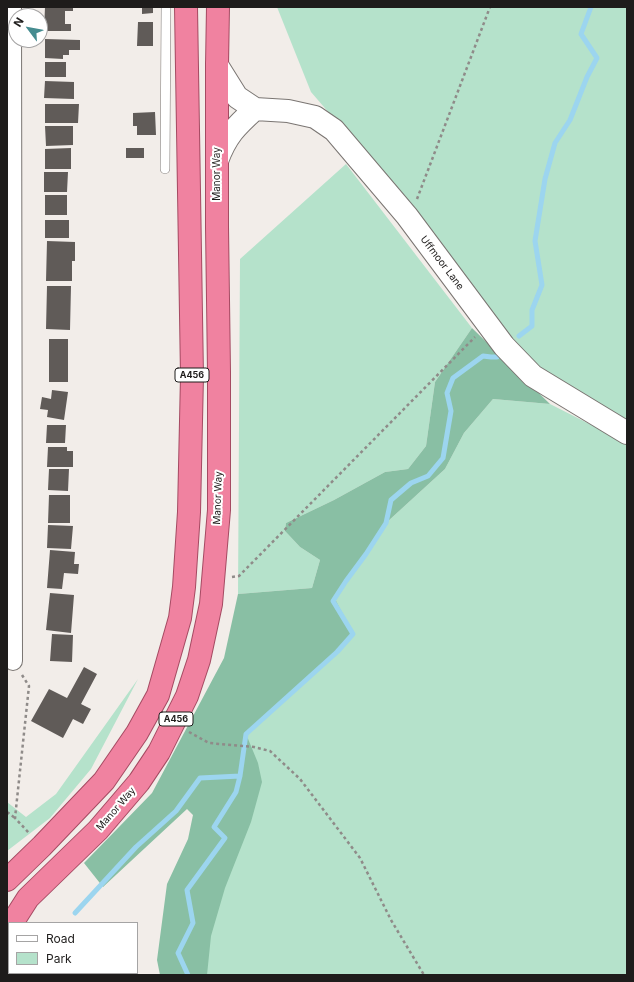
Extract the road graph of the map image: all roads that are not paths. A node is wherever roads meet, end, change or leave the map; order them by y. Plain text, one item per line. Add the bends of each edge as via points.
1 (12, 7) edge
2 (166, 7) edge
3 (186, 7) edge
4 (218, 7) edge
5 (217, 65) junction
6 (255, 109) junction
7 (217, 160) junction
8 (165, 169) dead end
9 (627, 433) edge
10 (13, 661) road end
11 (7, 880) edge
12 (13, 922) edge

1 - 10 street
2 - 8 lane
3 - 11 highway, A456 via 192,376 189,512 180,618 158,695 137,733 104,781
4 - 5 highway, Manor Way / A456
5 - 6 street via 237,97
5 - 7 highway, Manor Way / A456
6 - 7 street via 236,125 223,144
6 - 9 street, Uffmoor Lane via 315,116 334,130 407,216 504,346 533,376
7 - 12 highway, Manor Way / A456 via 219,510 211,604 199,660 187,696 159,752 139,782 98,830 28,898

